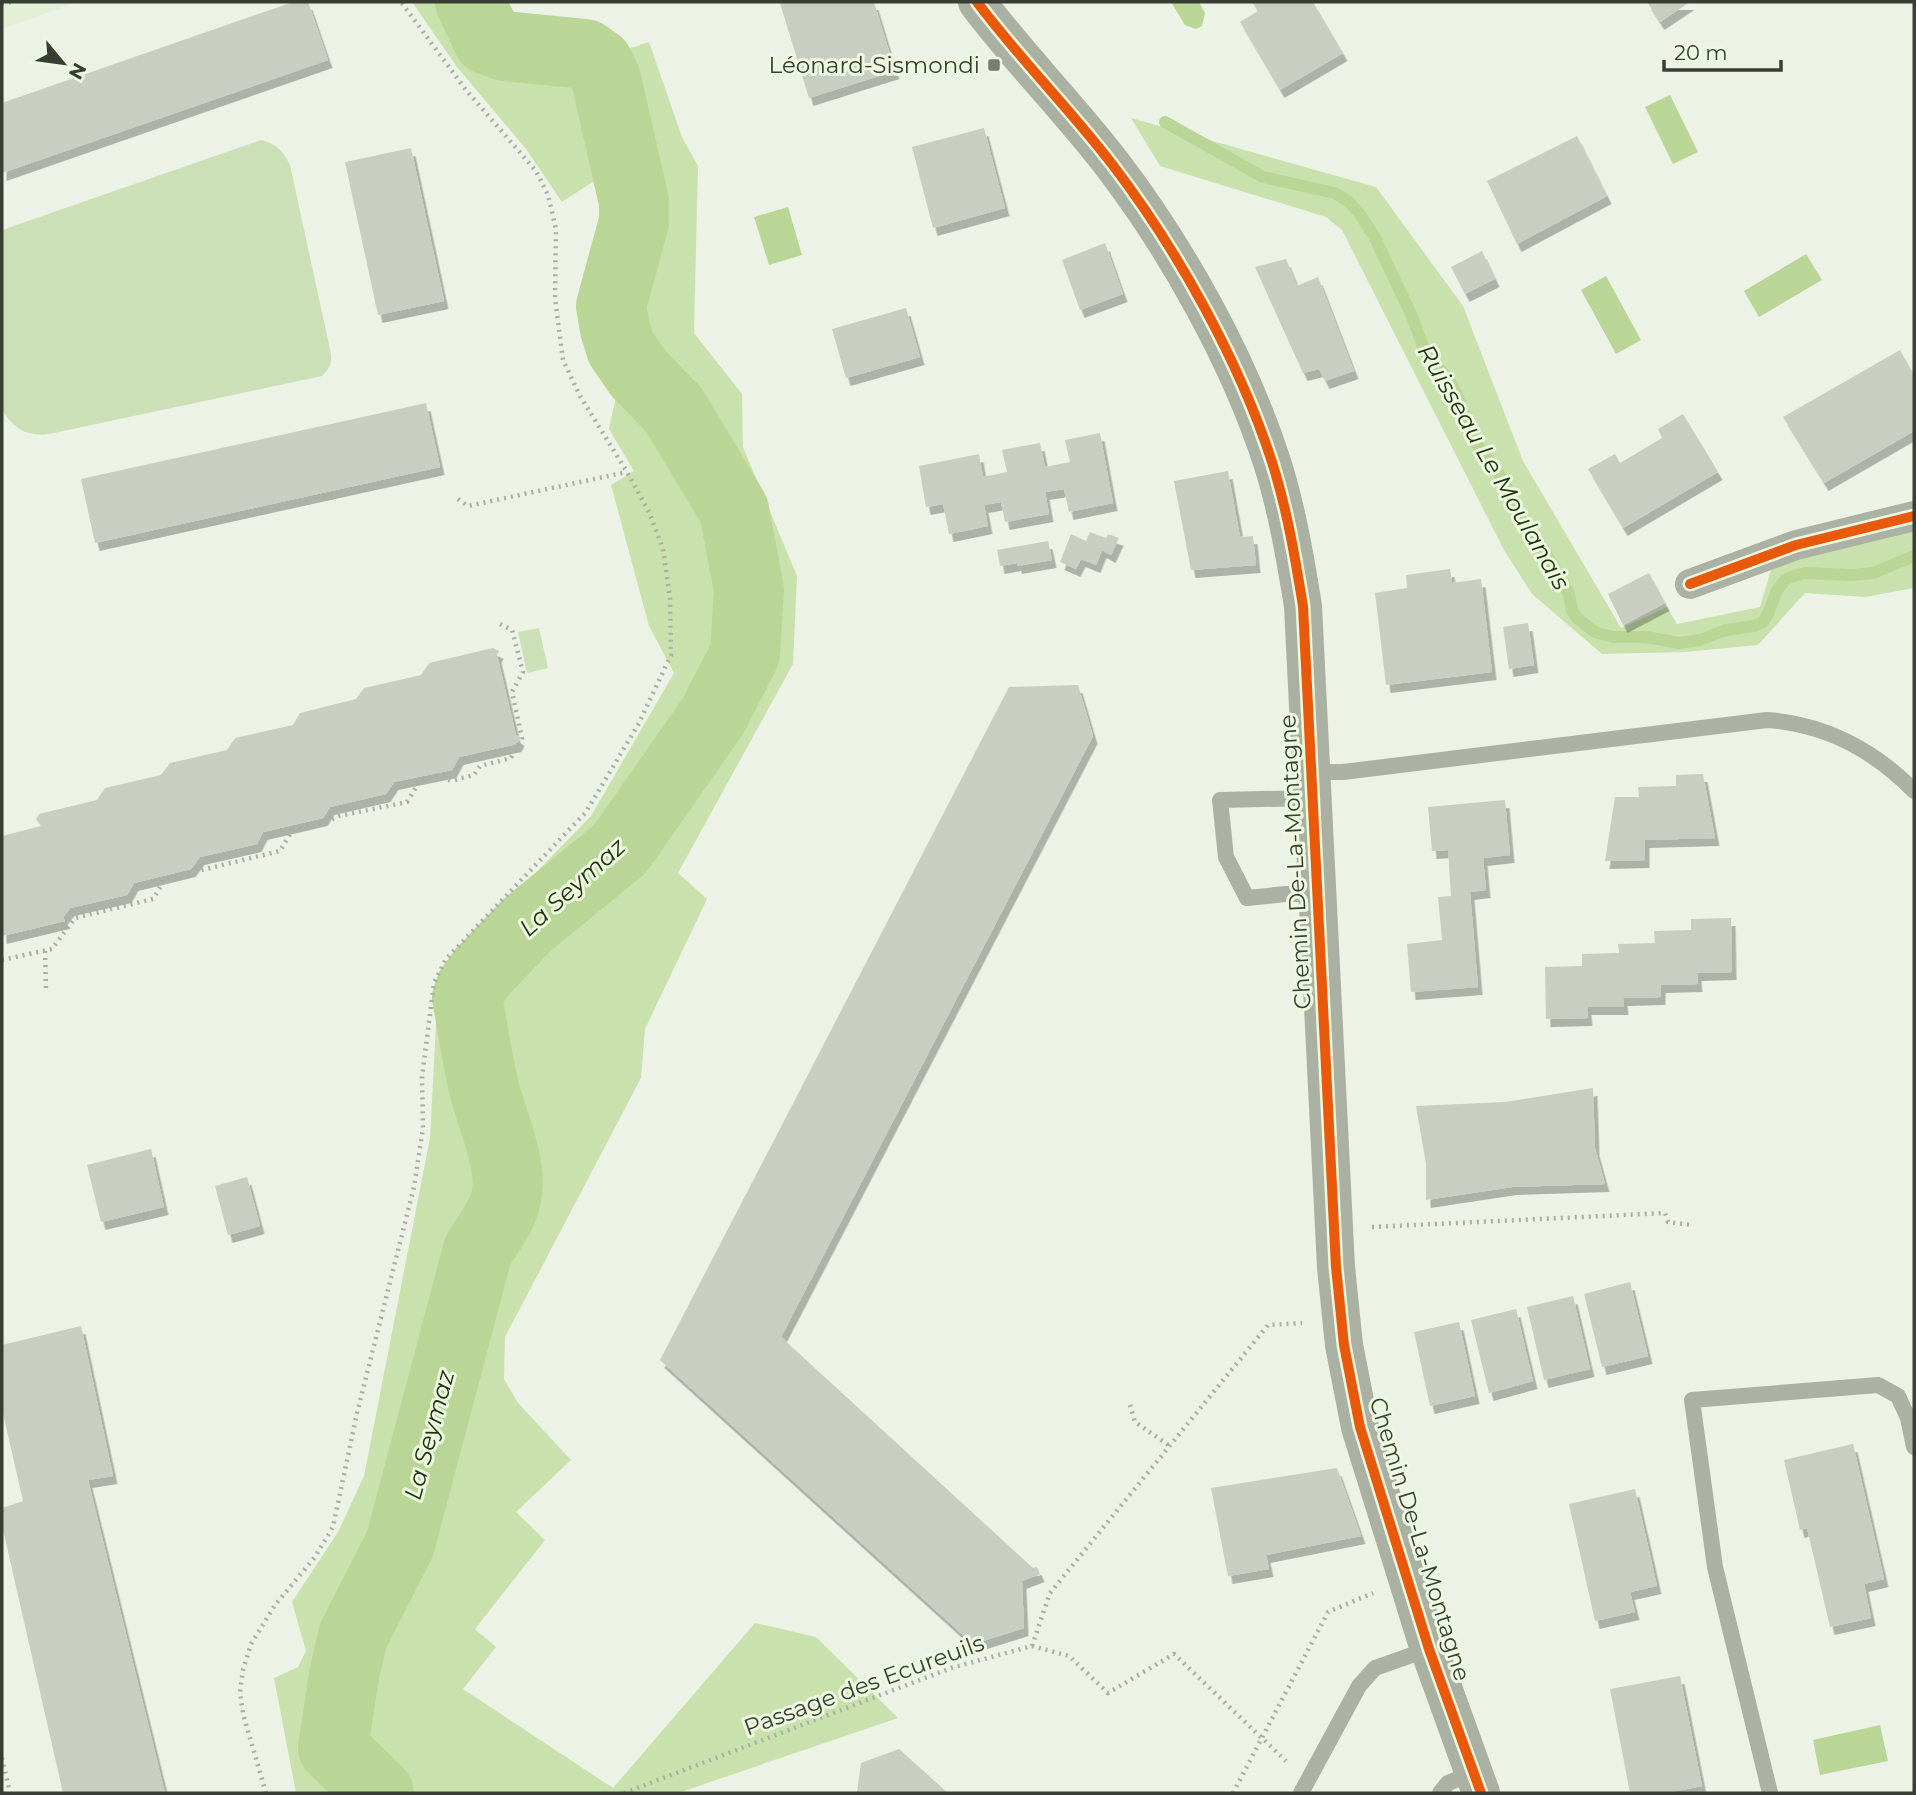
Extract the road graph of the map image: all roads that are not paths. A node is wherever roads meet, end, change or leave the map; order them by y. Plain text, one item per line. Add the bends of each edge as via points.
1 (977, 2) edge
2 (1914, 516) edge
3 (1690, 584) dead end
4 (1312, 785) junction
5 (1914, 791) edge
6 (1319, 894) junction
7 (1914, 1447) edge
8 (1429, 1649) junction
9 (1477, 1783) edge
10 (1304, 1787) edge
11 (1440, 1793) edge
12 (1770, 1793) edge

1 - 4 street, Chemin De-La-Montagne via 1144,210 1194,291 1245,394 1272,461 1291,530 1303,606
2 - 3 street via 1796,545
4 - 5 lane via 1343,772 1767,720 1840,737
4 - 6 street, Chemin De-La-Montagne
4 - 6 lane via 1220,800 1226,857 1247,898
6 - 8 street, Chemin De-La-Montagne via 1336,1267 1345,1345 1360,1427
7 - 12 lane via 1898,1396 1878,1385 1692,1400 1715,1567
8 - 9 street, Chemin De-La-Montagne
8 - 10 lane via 1375,1668 1359,1686
9 - 11 lane via 1448,1783

